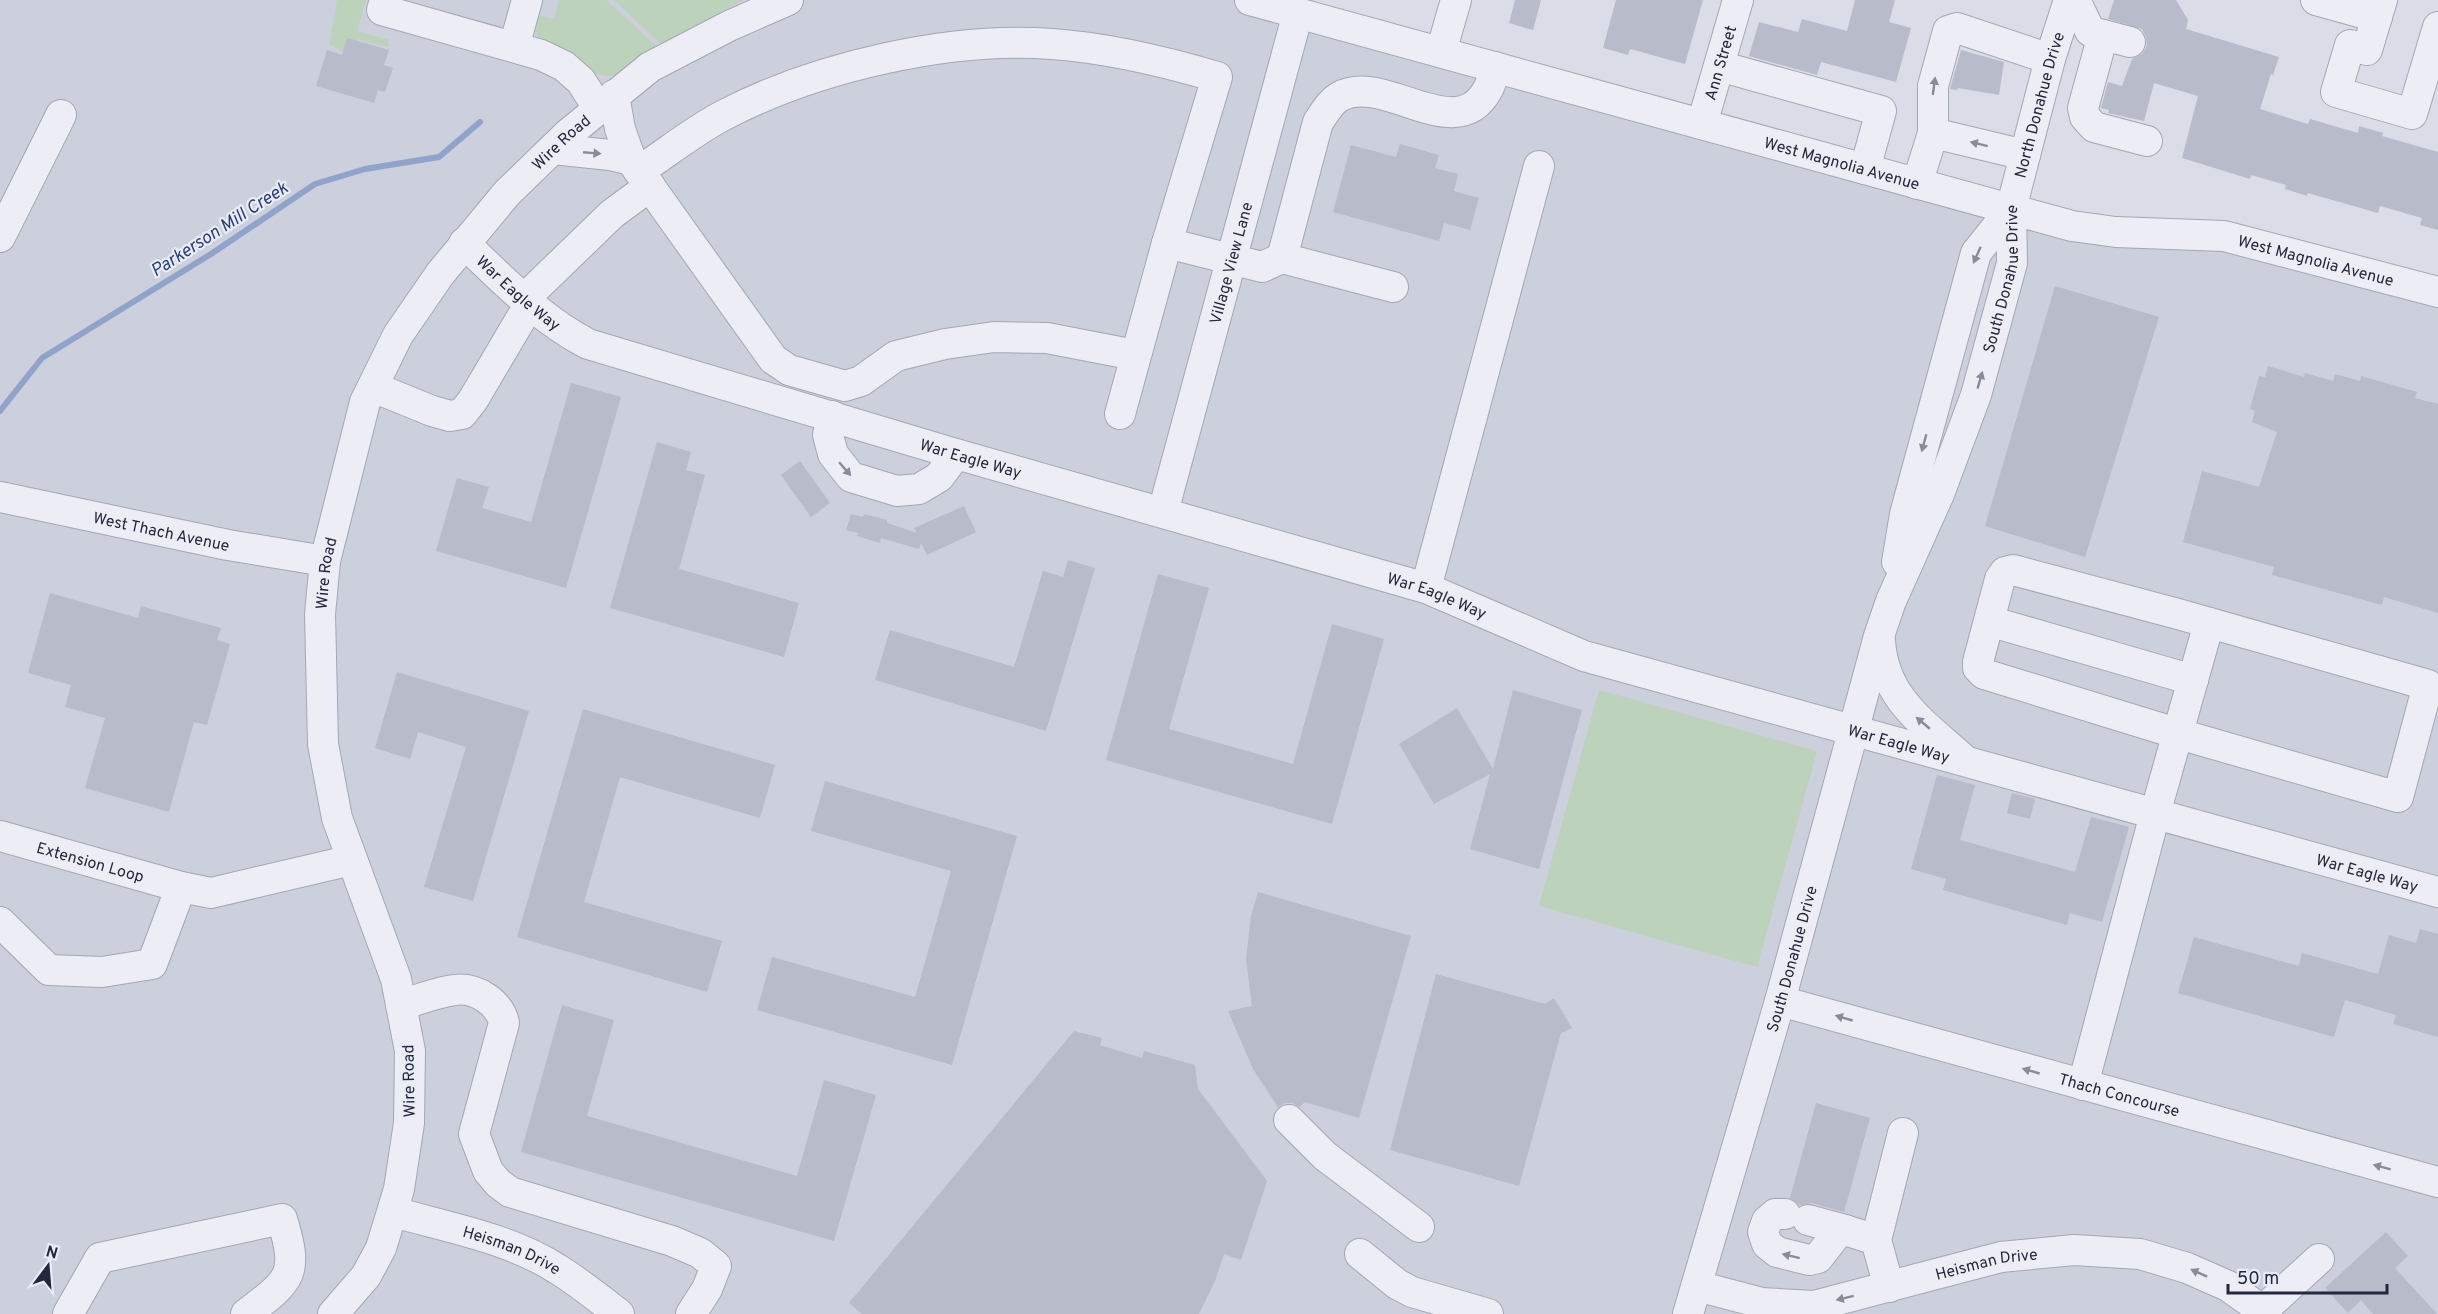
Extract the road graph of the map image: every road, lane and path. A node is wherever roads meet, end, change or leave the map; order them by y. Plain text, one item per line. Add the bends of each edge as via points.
1 (385, 0) edge
2 (527, 0) edge
3 (788, 0) edge
4 (1250, 0) edge
5 (1456, 0) edge
6 (1738, 0) edge
7 (2069, 0) edge
8 (2075, 0) edge
9 (2316, 0) edge
10 (2380, 9) edge
11 (1314, 10) edge
12 (2438, 27) edge
13 (514, 47) junction
14 (1442, 52) junction
15 (2050, 58) junction
16 (1496, 66) junction
17 (1719, 66) junction
18 (606, 101) junction
19 (61, 115) dead end
20 (1702, 124) junction
21 (1933, 133) junction
22 (2147, 141) dead end
23 (552, 149) junction
24 (2025, 156) junction
25 (1539, 166) dead end
26 (1865, 169) junction
27 (640, 172) junction
28 (1917, 184) junction
29 (2011, 209) junction
30 (0, 237) edge
31 (464, 243) junction
32 (1167, 243) junction
33 (1282, 258) junction
34 (1231, 259) junction
35 (1393, 287) dead end
36 (2438, 292) edge
37 (528, 303) junction
38 (1135, 355) junction
39 (373, 387) junction
40 (1120, 414) dead end
41 (832, 416) junction
42 (956, 454) junction
43 (0, 497) edge
44 (1163, 512) junction
45 (325, 561) junction
46 (1426, 588) junction
47 (1989, 621) junction
48 (2209, 623) junction
49 (1880, 636) junction
50 (2193, 680) junction
51 (1853, 731) junction
52 (2179, 734) junction
53 (1967, 762) junction
54 (2154, 814) junction
55 (0, 836) edge
56 (352, 860) junction
57 (182, 887) junction
58 (2438, 892) edge
59 (0, 922) edge
60 (1790, 1003) junction
61 (401, 1005) junction
62 (2083, 1085) junction
63 (1289, 1120) dead end
64 (1903, 1133) dead end
65 (2438, 1182) edge
66 (394, 1212) junction
67 (1419, 1227) dead end
68 (1845, 1230) junction
69 (1876, 1240) junction
70 (1360, 1254) dead end
71 (2319, 1259) dead end
72 (1889, 1287) junction
73 (1692, 1300) edge
74 (2264, 1312) edge
75 (68, 1314) edge
76 (246, 1314) edge
77 (333, 1314) edge
78 (619, 1314) edge
79 (691, 1314) edge
80 (1488, 1314) edge

1 - 13 street via 382,10
2 - 13 street
3 - 18 street, Wire Road via 650,67
4 - 11 street, West Magnolia Avenue
5 - 14 street
6 - 17 street, Ann Street
7 - 15 street, North Donahue Drive
8 - 22 street via 2090,31 2116,38 2084,108 2085,117 2094,127
9 - 10 street
10 - 12 street via 2367,50 2350,45 2336,93 2412,114
11 - 14 street, West Magnolia Avenue
11 - 34 street, Village View Lane
13 - 18 street via 564,66
14 - 16 street, West Magnolia Avenue
21 -> 15 street via 1933,86 1948,31 1957,28
15 - 24 street, North Donahue Drive
16 - 20 street, West Magnolia Avenue
16 - 33 street via 1489,88 1466,111 1448,113 1365,90 1338,98 1318,122
17 - 20 street, Ann Street
17 - 26 street via 1881,111
18 - 23 street, Wire Road
18 - 27 street
19 - 30 street
20 - 26 street, West Magnolia Avenue
24 -> 21 street
21 - 28 street
23 -> 27 street via 609,155
23 - 31 street, Wire Road
24 - 29 street, North Donahue Drive
25 - 46 street
26 - 28 street, West Magnolia Avenue
27 - 32 street via 725,114 782,89 847,68 947,48 1003,43 1109,51 1217,77
27 - 37 street via 612,214
27 - 38 street via 773,359 789,370 845,386 861,381 896,356 994,337 1047,338
28 - 29 street, West Magnolia Avenue
29 - 36 street, West Magnolia Avenue via 2072,226 2116,232 2224,236
29 - 49 street, South Donahue Drive via 1976,253 1905,514 1891,601
31 - 37 street, War Eagle Way
31 - 39 street, Wire Road via 398,335
32 - 34 street
32 - 38 street
33 - 34 street via 1262,267
33 - 35 street
34 - 44 street, Village View Lane
37 - 39 street via 462,414 450,416 432,411
37 - 41 street, War Eagle Way via 563,331 588,344
38 - 40 street
39 - 45 street, Wire Road via 365,402
41 - 42 street, War Eagle Way
41 -> 42 street via 828,435 832,454 851,477 897,491 918,489 939,477
42 - 44 street, War Eagle Way
43 - 45 street, West Thach Avenue via 228,545
44 - 46 street, War Eagle Way
45 - 56 street, Wire Road via 320,614 323,744 337,818
46 - 51 street, War Eagle Way via 1584,656
47 - 48 street via 2000,579 2013,570
47 - 50 street
47 - 52 street via 1978,662 1984,674
48 - 50 street
48 - 52 street via 2428,685 2398,797
49 - 51 street, South Donahue Drive
53 -> 49 street via 1899,698 1886,675
50 - 52 street
51 - 53 street, War Eagle Way
51 - 60 street, South Donahue Drive
52 - 54 street
53 - 54 street, War Eagle Way
54 - 58 street, War Eagle Way
54 - 62 street
55 - 57 street, Extension Loop
56 - 57 street, Extension Loop via 211,893
56 - 61 street, Wire Road via 396,979
57 - 59 street via 152,964 102,972 50,970
62 -> 60 street, Thach Concourse
60 - 73 street, South Donahue Drive
61 - 66 street, Wire Road via 410,1051 409,1123
61 - 79 street via 456,989 495,1004 504,1023 474,1134 488,1171 510,1192 700,1253 716,1266
65 -> 62 street, Thach Concourse
63 - 67 street via 1325,1156
64 - 69 street
66 - 77 street, Wire Road via 366,1276
66 - 78 street, Heisman Drive via 490,1238 536,1257
68 -> 68 street via 1835,1236 1818,1258 1809,1260 1777,1252 1767,1244 1763,1233 1767,1221 1775,1214
68 - 69 street
69 - 72 street
70 - 80 street via 1412,1292
71 - 74 street
72 -> 73 street, Heisman Drive via 1814,1306
74 -> 72 street, Heisman Drive via 2228,1286 2187,1268 2140,1254 2096,1251 2001,1257
75 - 76 street via 100,1258 282,1219 291,1249 289,1274 276,1291

